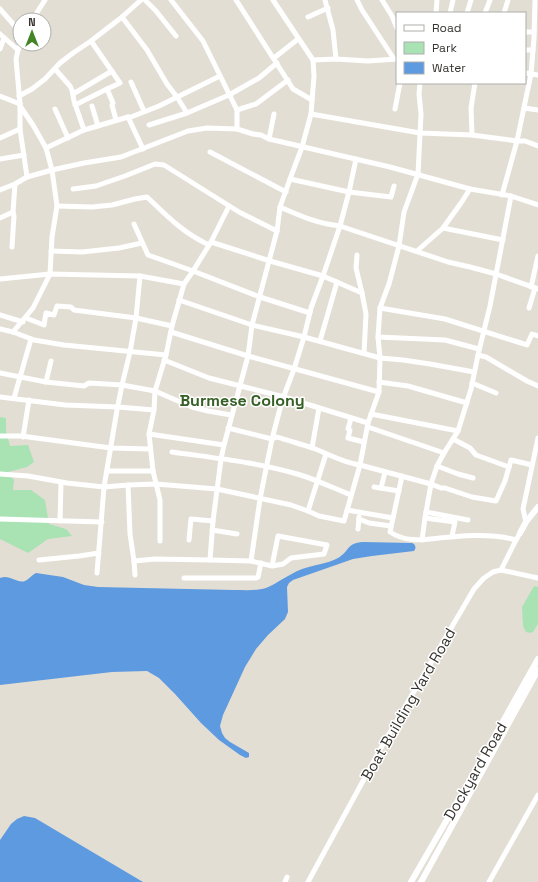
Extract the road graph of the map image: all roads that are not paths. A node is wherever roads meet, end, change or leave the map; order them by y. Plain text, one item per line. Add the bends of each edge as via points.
1 (45, 0) edge
2 (141, 0) edge
3 (145, 0) edge
4 (171, 0) edge
5 (236, 0) edge
6 (273, 0) edge
7 (357, 0) edge
8 (382, 0) edge
9 (437, 0) edge
10 (453, 0) edge
11 (471, 0) edge
12 (490, 0) edge
13 (508, 0) edge
14 (535, 0) edge
15 (328, 3) edge
16 (0, 9) edge
17 (37, 12) edge
18 (436, 12) edge
19 (450, 12) edge
20 (467, 12) edge
21 (485, 12) edge
22 (504, 12) edge
23 (122, 17) junction
24 (308, 17) dead end
25 (395, 20) edge
26 (12, 23) edge
27 (535, 30) edge
28 (2, 36) edge
29 (176, 36) dead end
30 (298, 38) junction
31 (91, 41) junction
32 (12, 45) edge
33 (0, 49) edge
34 (18, 52) edge
35 (534, 54) edge
36 (274, 58) junction
37 (336, 59) junction
38 (396, 59) edge
39 (313, 60) junction
40 (277, 63) junction
41 (55, 69) junction
42 (112, 71) junction
43 (528, 74) edge
44 (538, 75) edge
45 (220, 76) junction
46 (288, 80) junction
47 (131, 82) dead end
48 (400, 84) edge
49 (420, 84) edge
50 (475, 84) edge
51 (107, 89) junction
52 (73, 94) junction
53 (229, 95) junction
54 (0, 96) edge
55 (19, 96) junction
56 (177, 97) junction
57 (312, 100) junction
58 (20, 105) junction
59 (75, 105) junction
60 (92, 106) dead end
61 (524, 108) junction
62 (55, 109) dead end
63 (395, 109) dead end
64 (236, 110) junction
65 (538, 110) edge
66 (144, 111) junction
67 (187, 113) junction
68 (274, 114) dead end
69 (311, 114) junction
70 (128, 117) junction
71 (116, 120) junction
72 (98, 126) junction
73 (149, 126) dead end
74 (20, 129) junction
75 (84, 130) junction
76 (237, 130) junction
77 (420, 133) junction
78 (472, 134) junction
79 (0, 138) edge
80 (68, 138) junction
81 (269, 139) junction
82 (517, 141) junction
83 (538, 146) edge
84 (302, 147) junction
85 (46, 148) junction
86 (143, 149) junction
87 (210, 152) dead end
88 (24, 155) junction
89 (0, 159) edge
90 (356, 159) junction
91 (52, 170) junction
92 (418, 174) junction
93 (27, 177) junction
94 (290, 179) junction
95 (15, 184) junction
96 (394, 186) dead end
97 (73, 189) dead end
98 (470, 189) junction
99 (0, 190) edge
100 (286, 192) junction
101 (349, 192) junction
102 (502, 195) junction
103 (511, 196) junction
104 (538, 205) edge
105 (57, 206) junction
106 (229, 206) junction
107 (280, 207) junction
108 (13, 212) junction
109 (0, 218) edge
110 (134, 224) dead end
111 (340, 226) junction
112 (443, 228) junction
113 (277, 231) junction
114 (502, 240) junction
115 (142, 242) junction
116 (210, 243) junction
117 (398, 246) junction
118 (12, 247) dead end
119 (51, 251) junction
120 (417, 251) junction
121 (357, 255) dead end
122 (538, 256) edge
123 (270, 261) junction
124 (193, 271) junction
125 (50, 274) junction
126 (496, 274) junction
127 (140, 276) junction
128 (323, 276) junction
129 (0, 279) edge
130 (337, 282) junction
131 (184, 284) junction
132 (534, 288) edge
133 (362, 293) junction
134 (260, 297) junction
135 (179, 300) junction
136 (380, 308) junction
137 (529, 308) dead end
138 (310, 313) junction
139 (0, 315) edge
140 (136, 318) junction
141 (24, 320) junction
142 (252, 325) junction
143 (172, 326) junction
144 (0, 329) edge
145 (483, 331) junction
146 (13, 332) junction
147 (171, 332) junction
148 (538, 336) edge
149 (304, 337) junction
150 (378, 337) junction
151 (31, 339) junction
152 (320, 341) junction
153 (130, 352) junction
154 (479, 352) junction
155 (364, 353) junction
156 (248, 356) junction
157 (165, 358) junction
158 (380, 358) junction
159 (51, 361) dead end
160 (294, 369) junction
161 (474, 372) junction
162 (0, 373) edge
163 (20, 377) junction
164 (46, 382) junction
165 (379, 382) junction
166 (472, 383) junction
167 (122, 385) junction
168 (240, 385) junction
169 (538, 386) edge
170 (155, 391) junction
171 (379, 392) junction
172 (496, 393) dead end
173 (0, 397) edge
174 (284, 397) junction
175 (14, 398) junction
176 (29, 400) junction
177 (467, 402) junction
178 (118, 407) junction
179 (320, 408) junction
180 (154, 410) junction
181 (371, 414) junction
182 (231, 415) junction
183 (351, 418) junction
184 (368, 425) junction
185 (228, 428) junction
186 (458, 431) junction
187 (149, 434) junction
188 (0, 436) edge
189 (23, 437) junction
190 (538, 438) edge
191 (272, 439) junction
192 (453, 439) junction
193 (364, 442) junction
194 (224, 445) junction
195 (111, 448) junction
196 (150, 448) junction
197 (312, 448) junction
198 (172, 452) dead end
199 (444, 453) junction
200 (326, 454) junction
201 (221, 459) junction
202 (360, 465) junction
203 (532, 465) junction
204 (267, 466) junction
205 (437, 466) junction
206 (509, 467) junction
207 (108, 471) junction
208 (153, 472) junction
209 (385, 472) junction
210 (0, 474) edge
211 (402, 476) junction
212 (473, 478) dead end
213 (317, 482) junction
214 (61, 483) junction
215 (156, 484) junction
216 (431, 484) junction
217 (128, 485) junction
218 (374, 486) dead end
219 (104, 487) junction
220 (381, 488) junction
221 (218, 489) junction
222 (399, 491) junction
223 (351, 495) junction
224 (260, 498) junction
225 (538, 508) edge
226 (347, 510) junction
227 (308, 511) junction
228 (426, 512) junction
229 (361, 513) junction
230 (393, 518) junction
231 (425, 518) junction
232 (0, 519) edge
233 (359, 519) junction
234 (468, 520) dead end
235 (60, 521) junction
236 (213, 521) junction
237 (102, 522) junction
238 (526, 522) junction
239 (391, 526) junction
240 (358, 529) dead end
241 (212, 530) junction
242 (520, 533) joint
243 (237, 534) dead end
244 (452, 536) junction
245 (189, 540) dead end
246 (422, 540) junction
247 (516, 540) junction
248 (160, 541) dead end
249 (99, 554) junction
250 (39, 560) dead end
251 (134, 560) junction
252 (210, 560) junction
253 (251, 561) junction
254 (261, 563) junction
255 (272, 566) junction
256 (501, 570) junction
257 (97, 573) dead end
258 (135, 575) dead end
259 (184, 578) dead end
260 (538, 578) edge
261 (538, 659) edge
262 (538, 670) edge
263 (481, 768) junction
264 (538, 795) edge
265 (308, 882) edge
266 (411, 882) edge
267 (421, 882) edge
268 (489, 882) edge

1 - 17 street
2 - 23 street
3 - 29 street
4 - 45 street via 203,41
5 - 36 street
6 - 30 street
7 - 38 street
8 - 25 street
9 - 18 street
10 - 19 street
11 - 20 street
12 - 21 street
13 - 22 street
14 - 27 street
15 - 24 street
15 - 37 street via 334,30
16 - 26 street
23 - 31 street
23 - 56 street
27 - 35 street
28 - 32 street
28 - 33 street
30 - 36 street
30 - 39 street
31 - 41 street
31 - 42 street
34 - 55 street
35 - 43 street
36 - 40 street
37 - 38 street
37 - 39 street
39 - 57 street
40 - 46 street
40 - 53 street via 259,78
41 - 52 street via 70,86
41 - 55 street via 46,80
42 - 51 street via 120,83
42 - 52 street
43 - 44 street
43 - 61 street
45 - 53 street
45 - 56 street
46 - 57 street via 293,89
46 - 64 street via 256,104
47 - 66 street
48 - 63 street
49 - 77 street
50 - 78 street via 471,108
51 - 59 street
51 - 71 street
52 - 59 street
53 - 64 street
53 - 67 street
54 - 58 street
55 - 58 street
56 - 66 street
56 - 67 street
57 - 69 street
58 - 74 street
58 - 85 street
59 - 75 street
60 - 72 street
61 - 65 street
61 - 82 street
62 - 80 street
64 - 76 street
66 - 70 street
67 - 73 street
68 - 81 street
69 - 77 street
69 - 84 street
70 - 71 street
70 - 86 street
71 - 72 street
72 - 75 street
74 - 79 street
74 - 88 street
75 - 80 street
76 - 81 street
76 - 86 street via 207,128 188,131
77 - 78 street
77 - 92 street
78 - 82 street
80 - 85 street
81 - 84 street
82 - 83 street
82 - 102 street
84 - 90 street
84 - 94 street
85 - 91 street
86 - 91 street via 121,157
87 - 100 street
88 - 89 street
88 - 93 street
90 - 92 street
90 - 101 street
91 - 93 street
91 - 105 street
92 - 98 street
92 - 117 street via 404,212
93 - 95 street
94 - 100 street
94 - 101 street
95 - 99 street
95 - 108 street
96 - 101 street via 391,197
97 - 106 street via 96,186 155,164 164,165
98 - 102 street
98 - 112 street
100 - 107 street
101 - 111 street
102 - 103 street
103 - 104 street
103 - 114 street
105 - 116 street via 92,207 147,197 175,224 198,240
105 - 119 street
106 - 113 street
106 - 116 street
107 - 111 street via 310,220
107 - 113 street
108 - 109 street
108 - 118 street
110 - 115 street
111 - 117 street
111 - 128 street
112 - 114 street
112 - 120 street
113 - 123 street
114 - 126 street
115 - 119 street via 82,252
115 - 124 street via 148,255
116 - 123 street
116 - 124 street
117 - 120 street
117 - 136 street
119 - 125 street
120 - 126 street
121 - 133 street via 356,268
122 - 132 street
123 - 128 street
123 - 134 street
124 - 131 street
124 - 134 street
125 - 127 street
125 - 129 street
125 - 141 street
126 - 132 street
126 - 145 street
127 - 131 street
127 - 140 street
128 - 130 street
128 - 138 street
130 - 133 street
130 - 152 street
131 - 135 street
132 - 137 street
133 - 155 street via 366,314
134 - 138 street
134 - 142 street
135 - 142 street
135 - 143 street
136 - 145 street via 445,319
136 - 150 street
138 - 149 street
139 - 141 street
140 - 141 street via 74,310 72,306 57,306 54,315 46,313 44,325
140 - 143 street
140 - 153 street
141 - 146 street
142 - 149 street
142 - 156 street
143 - 147 street
144 - 146 street
145 - 148 street via 527,346 532,334
145 - 154 street
146 - 151 street
147 - 156 street
147 - 157 street
149 - 152 street
149 - 160 street
150 - 154 street via 445,340
150 - 158 street
151 - 153 street via 64,346
151 - 163 street
152 - 155 street
153 - 157 street
153 - 167 street
154 - 161 street
154 - 169 street
155 - 158 street
156 - 160 street
156 - 168 street
157 - 168 street via 209,378
157 - 170 street
158 - 161 street
158 - 165 street
159 - 164 street
160 - 171 street
160 - 174 street
161 - 166 street
162 - 163 street
163 - 164 street
163 - 175 street
164 - 167 street via 84,386 89,383
165 - 171 street
165 - 177 street via 408,386
166 - 172 street
166 - 177 street
167 - 170 street
167 - 178 street
168 - 174 street
168 - 182 street
170 - 180 street
170 - 182 street via 192,407
171 - 181 street
173 - 175 street
174 - 179 street
174 - 191 street
175 - 176 street
176 - 178 street via 65,405
176 - 189 street
177 - 186 street
178 - 180 street
178 - 195 street
179 - 183 street
179 - 197 street
180 - 187 street
181 - 184 street
181 - 186 street
182 - 185 street
183 - 184 street
183 - 193 street via 348,438
184 - 193 street
184 - 199 street
185 - 191 street
185 - 194 street
186 - 192 street
187 - 194 street
187 - 196 street
188 - 189 street
189 - 195 street
190 - 203 street
191 - 197 street via 277,437
191 - 204 street
192 - 199 street
192 - 206 street via 470,448 476,456
193 - 202 street
194 - 201 street
195 - 196 street
195 - 207 street
196 - 208 street
197 - 200 street
198 - 201 street
199 - 205 street
200 - 202 street
200 - 213 street
201 - 204 street
201 - 221 street
202 - 209 street
202 - 223 street
203 - 206 street via 511,460
203 - 238 street via 523,509
204 - 213 street
204 - 224 street
205 - 212 street
205 - 216 street
206 - 216 street via 496,501
207 - 208 street
207 - 219 street
208 - 215 street
209 - 211 street
209 - 220 street
210 - 214 street via 28,476
211 - 216 street
211 - 222 street
213 - 223 street
213 - 227 street
214 - 219 street
214 - 235 street
215 - 217 street
215 - 221 street
215 - 248 street via 160,500
216 - 228 street
217 - 219 street
217 - 251 street
218 - 220 street
219 - 237 street
220 - 222 street
221 - 224 street
221 - 236 street
222 - 230 street
223 - 226 street
224 - 227 street
224 - 253 street
225 - 238 street
226 - 227 street via 344,521
226 - 229 street
228 - 231 street
228 - 234 street
229 - 230 street
229 - 233 street
230 - 239 street
231 - 244 street via 455,522
231 - 246 street
232 - 235 street
233 - 239 street
233 - 240 street
235 - 237 street
236 - 241 street
236 - 245 street via 191,519
237 - 249 street
238 - 242 street
239 - 246 street via 390,532 396,536
241 - 243 street
241 - 252 street
242 - 247 street
244 - 246 street
244 - 247 street via 496,536
247 - 256 street
249 - 250 street
249 - 257 street
251 - 252 street
251 - 258 street
252 - 253 street
253 - 254 street
254 - 255 street
254 - 259 street via 256,578
255 - 255 street via 283,564 291,558 324,554 327,545 278,536
256 - 260 street
256 - 265 street, Boat Building Yard Road via 484,578 474,589 382,746
261 - 263 street, Dockyard Road
262 - 263 street, Dockyard Road
263 - 266 street, Dockyard Road
263 - 267 street, Dockyard Road
264 - 268 street

